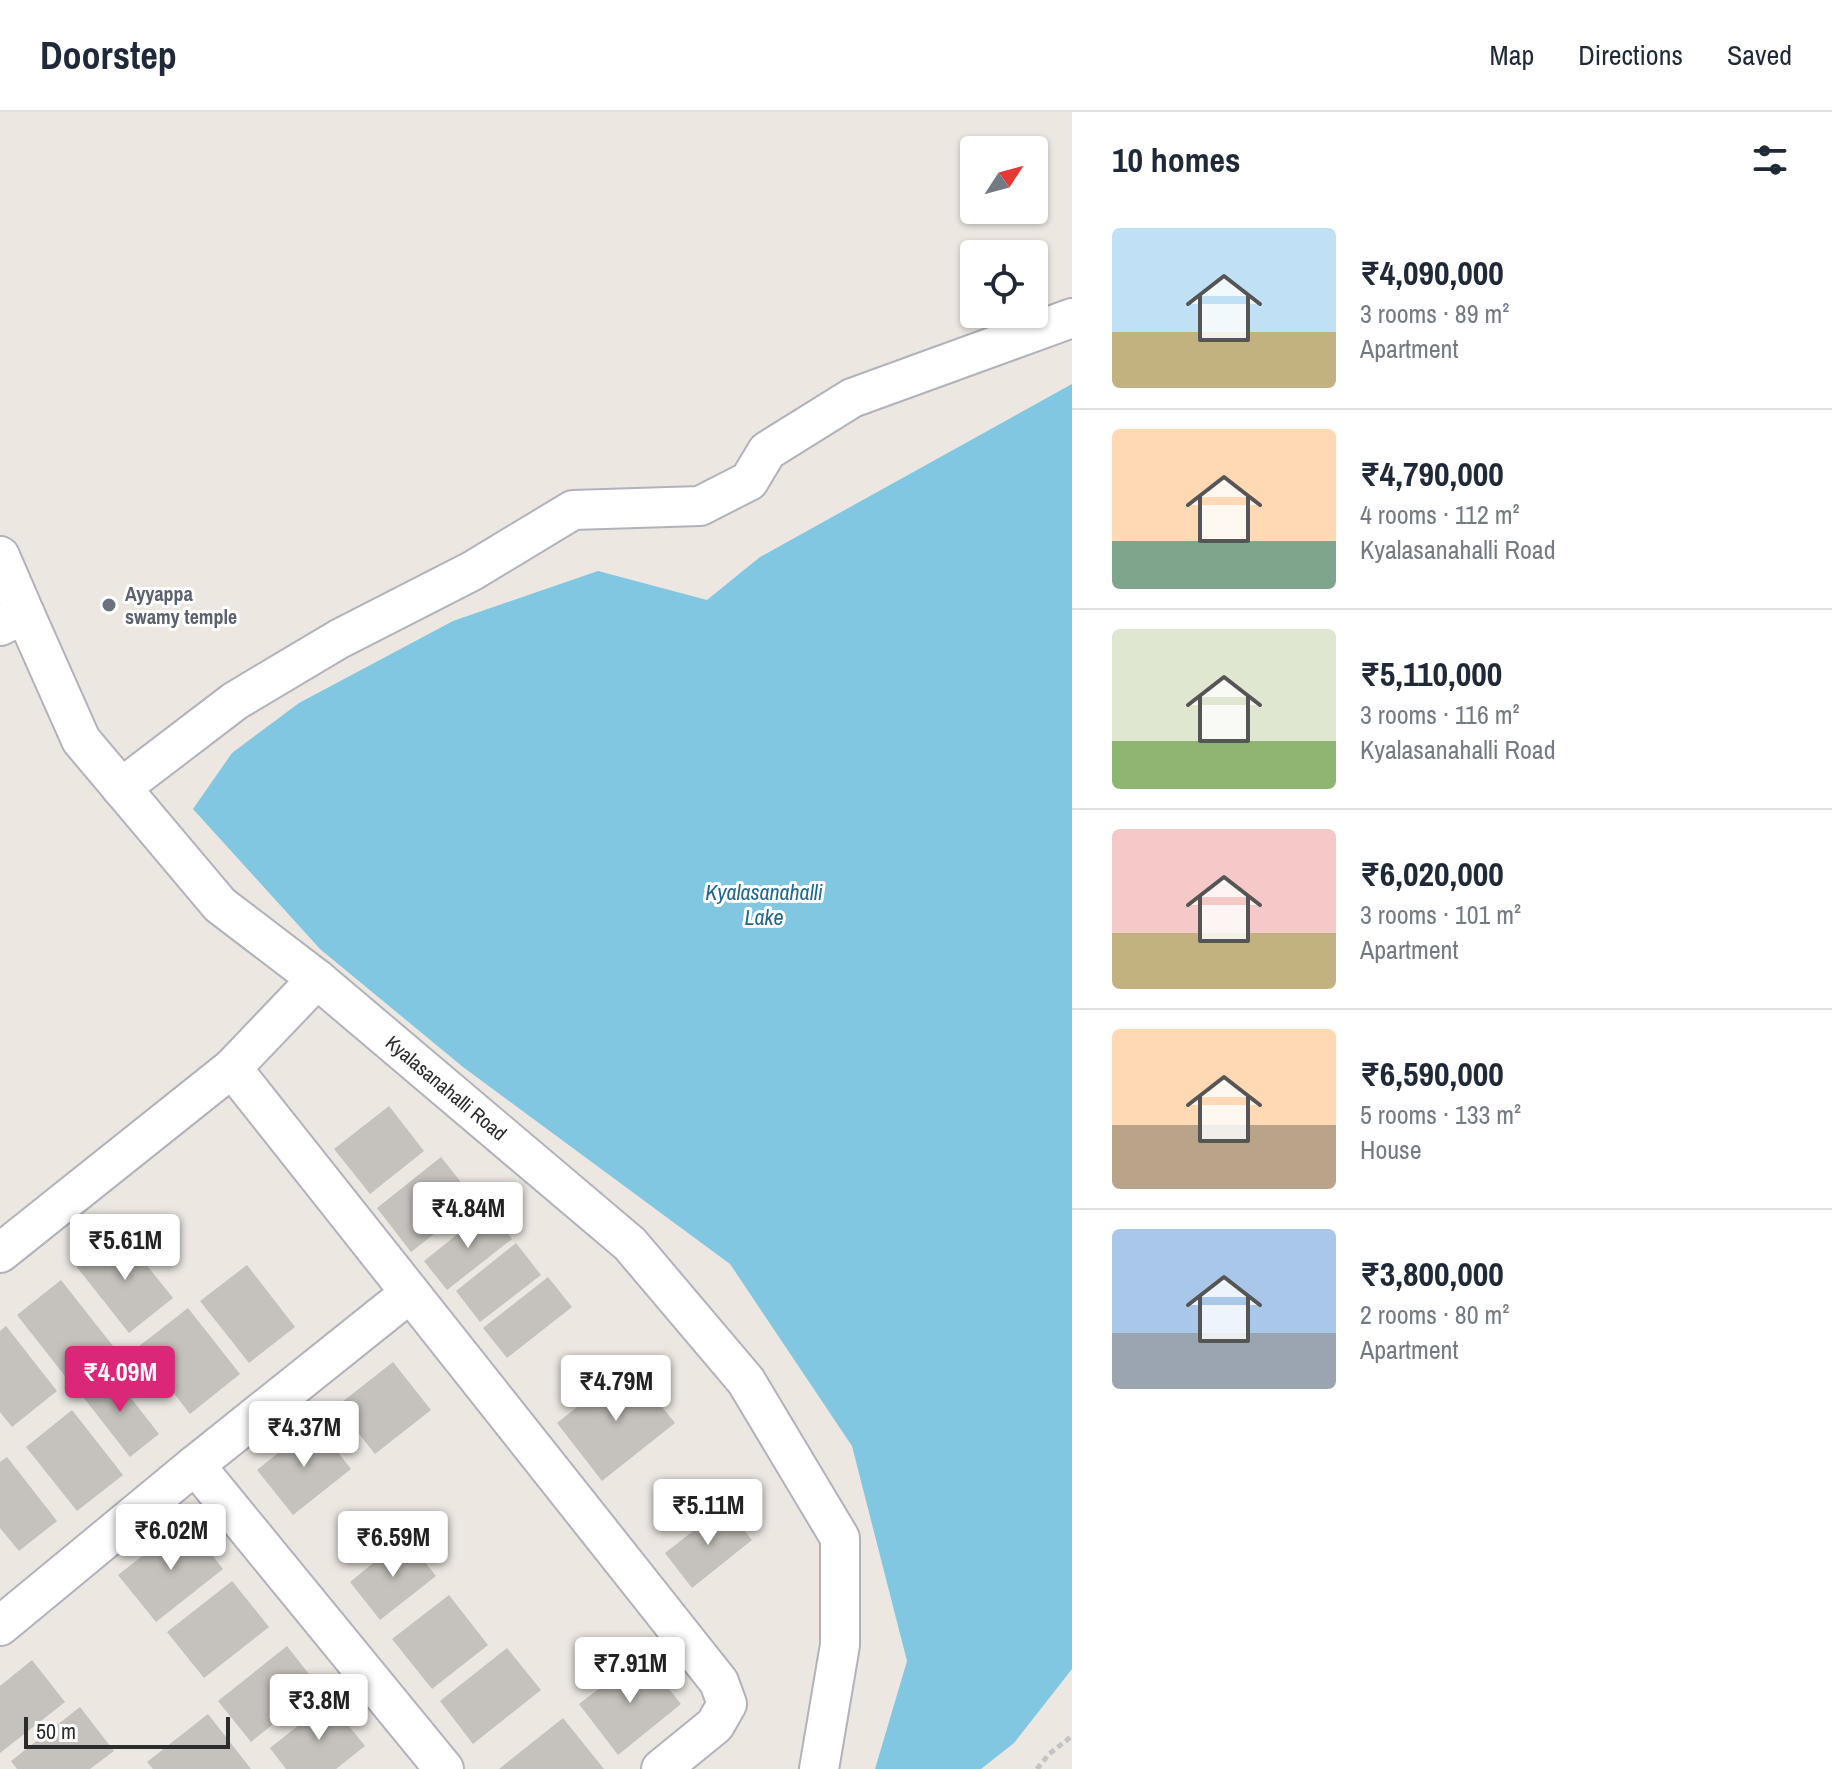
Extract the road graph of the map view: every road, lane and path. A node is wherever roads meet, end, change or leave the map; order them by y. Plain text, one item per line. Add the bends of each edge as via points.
1 (1072, 318) edge
2 (0, 556) edge
3 (12, 620) edge
4 (121, 788) junction
5 (317, 979) junction
6 (232, 1068) junction
7 (0, 1253) edge
8 (410, 1293) junction
9 (195, 1465) junction
10 (0, 1626) edge
11 (1072, 1736) edge
12 (425, 1762) edge
13 (661, 1769) edge
14 (819, 1769) edge
15 (1037, 1769) edge

1 - 4 street via 852,398 767,451 749,481 700,506 573,510 235,701
2 - 3 street, Kyalasanahalli Road
3 - 4 street, Kyalasanahalli Road via 81,740
4 - 5 street, Kyalasanahalli Road via 220,905
5 - 6 street
5 - 14 street, Kyalasanahalli Road via 630,1244 746,1381 840,1538 840,1645
6 - 7 street
6 - 8 street
8 - 9 street
8 - 13 street via 719,1682 727,1704 715,1725
9 - 10 street
9 - 12 street
11 - 15 path

